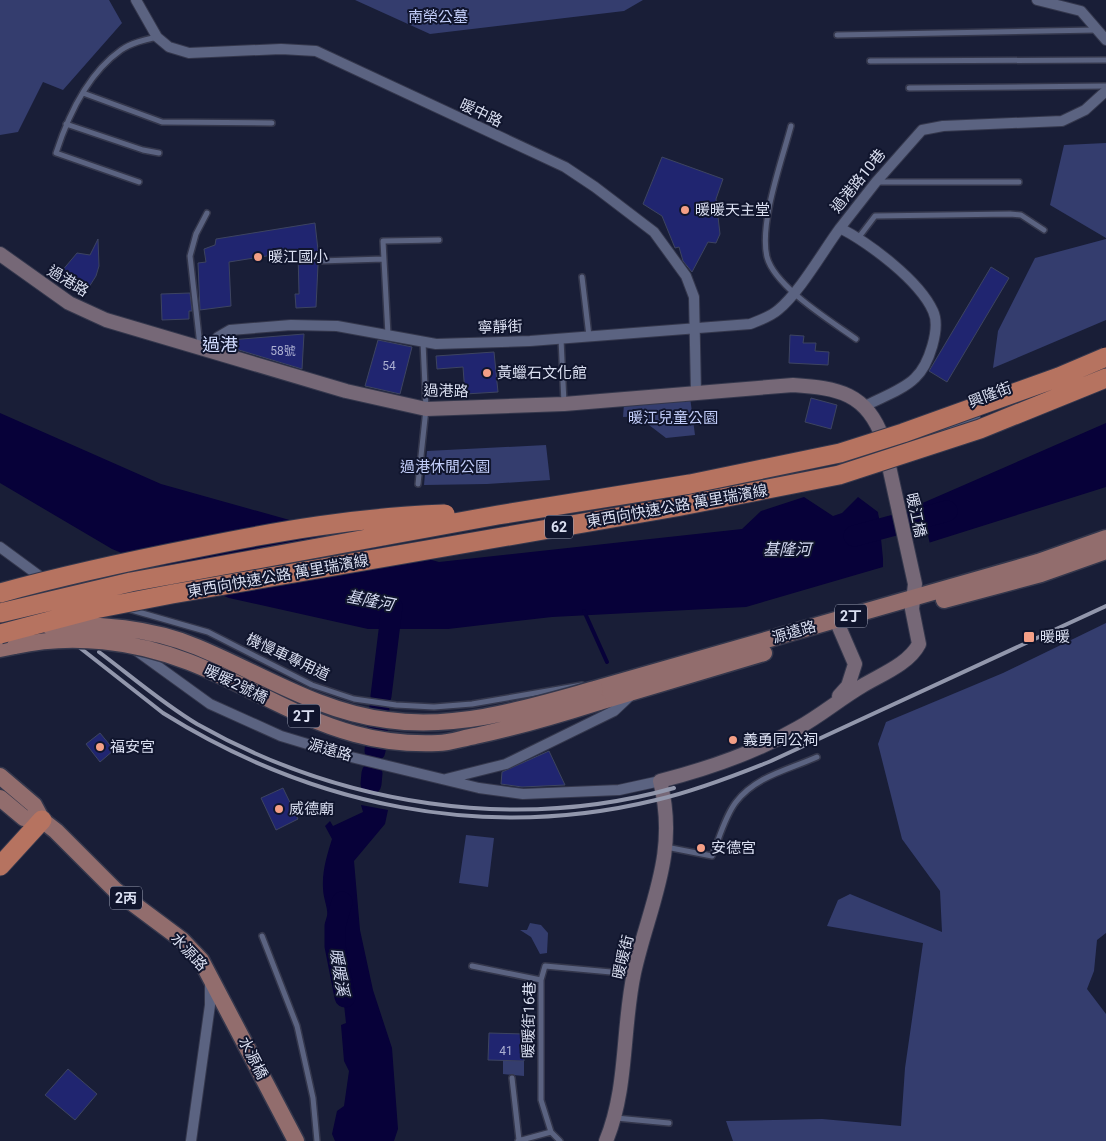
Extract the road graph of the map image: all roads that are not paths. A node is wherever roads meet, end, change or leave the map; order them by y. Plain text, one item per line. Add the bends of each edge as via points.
1 (136, 0) edge
2 (1038, 0) edge
3 (1099, 30) junction
4 (837, 34) dead end
5 (157, 38) junction
6 (1106, 40) edge
7 (1106, 60) edge
8 (870, 61) dead end
9 (1106, 86) edge
10 (909, 88) dead end
11 (1106, 91) edge
12 (83, 92) junction
13 (272, 123) dead end
14 (66, 124) junction
15 (791, 126) dead end
16 (159, 153) dead end
17 (139, 182) dead end
18 (876, 182) junction
19 (1019, 182) dead end
20 (207, 213) dead end
21 (840, 228) junction
22 (1044, 230) dead end
23 (859, 237) junction
24 (440, 240) dead end
25 (0, 254) edge
26 (384, 259) junction
27 (319, 261) dead end
28 (582, 277) dead end
29 (794, 293) junction
30 (694, 327) junction
31 (388, 336) junction
32 (589, 336) junction
33 (561, 338) junction
34 (856, 339) dead end
35 (423, 341) junction
36 (203, 350) junction
37 (1106, 357) edge
38 (1106, 365) edge
39 (1106, 378) edge
40 (696, 393) junction
41 (564, 404) junction
42 (865, 406) junction
43 (426, 409) junction
44 (886, 453) junction
45 (418, 484) dead end
46 (498, 516) junction
47 (1106, 538) edge
48 (0, 547) edge
49 (1106, 551) edge
50 (0, 593) edge
51 (913, 597) junction
52 (96, 603) dead end
53 (0, 613) edge
54 (838, 625) junction
55 (7, 636) edge
56 (620, 683) junction
57 (635, 692) junction
58 (597, 696) junction
59 (831, 705) junction
60 (817, 757) dead end
61 (0, 776) edge
62 (443, 780) junction
63 (660, 781) junction
64 (0, 798) edge
65 (42, 820) junction
66 (666, 846) junction
67 (0, 866) edge
68 (262, 936) dead end
69 (472, 966) dead end
70 (634, 974) junction
71 (210, 975) junction
72 (541, 980) junction
73 (512, 1078) dead end
74 (616, 1118) junction
75 (669, 1123) dead end
76 (551, 1132) junction
77 (190, 1141) edge
78 (296, 1141) edge
79 (317, 1141) edge
80 (518, 1141) edge
81 (560, 1141) edge
82 (606, 1141) edge

1 - 5 street
2 - 3 street via 1081,11
3 - 4 lane
3 - 6 street
5 - 12 lane via 140,41 121,50 92,78
5 - 30 street, 暖中路 via 189,53 316,50 565,167 654,232 686,276 694,297
7 - 8 lane
9 - 10 lane
11 - 18 street, 過港路10巷 via 1085,110 1062,121 943,126 922,130
12 - 13 lane via 162,122
12 - 14 lane
14 - 16 lane
14 - 17 lane via 56,153
15 - 29 lane via 766,219 767,257
18 - 19 lane
18 - 21 street, 過港路10巷
20 - 36 lane via 196,234 190,256
21 - 23 street, 過港路10巷
21 - 29 street, 寧靜街
22 - 23 lane via 1021,215 1010,214 875,216
23 - 42 street, 過港路10巷 via 918,287 934,312 934,344 926,366 914,380
24 - 26 lane via 383,241
25 - 36 street, 過港路 via 69,303 106,320
26 - 27 lane
26 - 31 lane
28 - 32 lane
29 - 30 street, 寧靜街 via 779,309 750,324
29 - 34 lane
30 - 32 street, 寧靜街
30 - 40 street, 暖中路
31 - 35 street, 寧靜街
31 - 36 street, 寧靜街 via 336,326 265,327 230,330
32 - 33 street, 寧靜街
33 - 35 street, 寧靜街 via 436,344
33 - 41 lane
35 - 43 lane
36 - 43 street, 過港路 via 346,391
37 - 46 highway, 東西向快速公路 萬里瑞濱線 / 62, bridge via 904,433 840,453 690,484
38 - 44 street, 興隆街
39 - 55 highway, 東西向快速公路 萬里瑞濱線 / 62, bridge via 980,429 839,474 676,507 172,594 95,610
40 - 41 street, 過港路
40 - 42 street, 過港路 via 793,384 842,392
41 - 43 street, 過港路
42 - 44 street, 過港路 via 877,422
43 - 45 lane
44 - 51 street, 暖江橋
46 - 50 highway, bridge via 385,516 306,526 142,558
46 - 53 highway, 東西向快速公路 萬里瑞濱線 / 62, bridge via 131,582
47 - 51 main road, 源遠路 / 2丁 via 1038,562
48 - 62 street, 源遠路 via 74,599 157,667 210,704 280,736
49 - 51 main road, 源遠路 / 2丁 via 1041,574
51 - 54 main road, 源遠路 / 2丁
51 - 59 street via 919,644 916,650 909,658
52 - 56 lane, 機慢車專用道 via 208,632 312,685 354,699 380,703 434,707 472,704 569,686
54 - 56 main road, 源遠路 / 2丁
54 - 57 main road, 源遠路 / 2丁
54 - 59 street via 855,664 848,686
55 - 58 main road, 暖暖2號橋 / 2丁, bridge via 64,625 164,636 196,647 322,704 386,720 427,724 448,722
56 - 58 main road, 源遠路 / 2丁
57 - 58 main road, 源遠路 / 2丁
57 - 62 street, 源遠路 via 614,711 506,764
59 - 63 street via 799,728 763,746 696,772
60 - 66 lane via 767,776 749,789 735,803 712,856
61 - 65 main road, 水源路 / 2丙 via 34,805
62 - 63 street via 523,794 619,790
63 - 66 street, 暖暖街 via 666,810
64 - 65 main road, 水源路 / 2丙 via 24,818
65 - 67 highway
65 - 71 main road, 水源路 / 2丙 via 115,890 182,940
66 - 70 street, 暖暖街 via 660,887
68 - 79 lane via 297,1026 313,1098
69 - 72 lane
70 - 72 lane, 暖暖街16巷 via 545,966
70 - 74 street, 暖暖街
71 - 77 street, 水源路 via 210,1005
71 - 78 main road, 水源橋 / 2丙
72 - 76 lane, 暖暖街16巷 via 541,1100
73 - 80 lane
74 - 75 lane
74 - 82 street, 暖暖街
76 - 80 lane
76 - 81 lane, 暖暖街16巷

